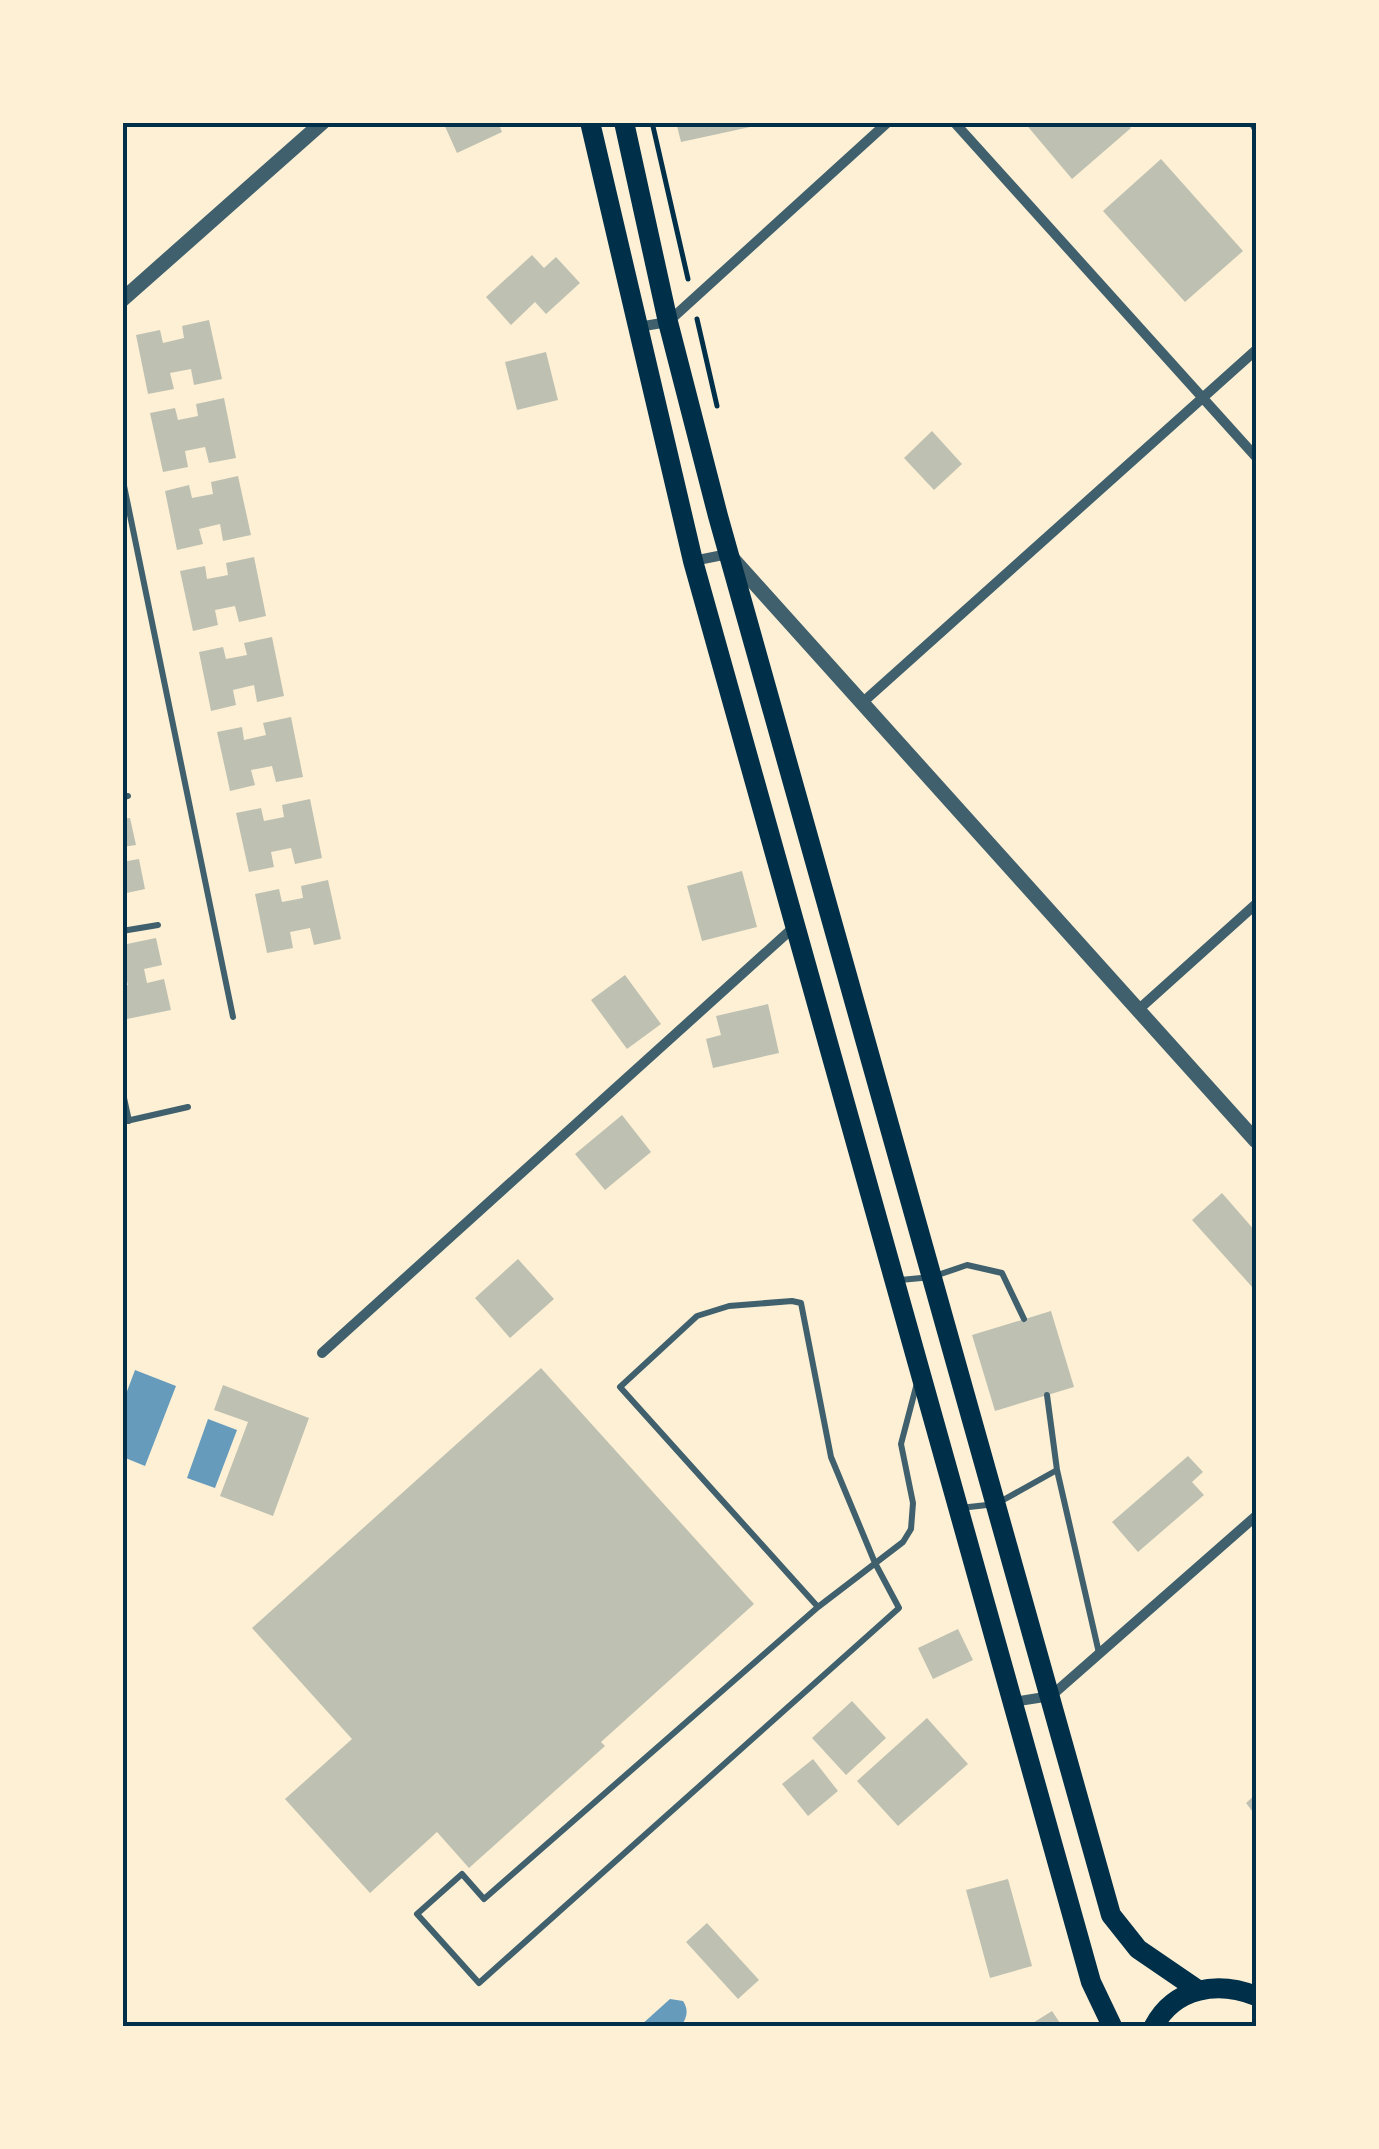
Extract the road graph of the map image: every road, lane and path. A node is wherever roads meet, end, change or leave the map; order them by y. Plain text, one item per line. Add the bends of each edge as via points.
1 (323, 122) edge
2 (590, 122) edge
3 (624, 122) edge
4 (888, 122) edge
5 (954, 122) edge
6 (122, 300) edge
7 (668, 322) junction
8 (638, 327) junction
9 (1256, 350) edge
10 (1203, 398) junction
11 (1256, 457) edge
12 (122, 476) edge
13 (728, 554) junction
14 (693, 561) junction
15 (750, 632) junction
16 (713, 634) junction
17 (862, 703) junction
18 (1256, 904) edge
19 (158, 925) dead end
20 (795, 926) junction
21 (122, 931) edge
22 (1138, 1010) junction
23 (233, 1017) dead end
24 (122, 1089) edge
25 (188, 1107) dead end
26 (126, 1122) edge
27 (1256, 1141) edge
28 (932, 1277) junction
29 (894, 1281) junction
30 (1024, 1320) dead end
31 (322, 1353) dead end
32 (920, 1372) junction
33 (1048, 1396) dead end
34 (1057, 1470) junction
35 (996, 1504) junction
36 (959, 1508) junction
37 (1256, 1516) edge
38 (875, 1563) junction
39 (818, 1607) junction
40 (1099, 1653) junction
41 (1051, 1696) junction
42 (1014, 1702) junction
43 (1198, 1990) junction
44 (1256, 1996) edge
45 (1112, 2026) edge
46 (1154, 2026) edge

1 - 6 street
2 - 8 main road
3 - 7 main road
4 - 7 street
5 - 10 street
7 - 8 street
7 - 13 main road
8 - 14 main road
9 - 10 street
10 - 11 street
10 - 17 street
12 - 23 lane
13 - 14 street
13 - 15 main road
13 - 17 street
14 - 16 main road
15 - 16 main road via 735,622
15 - 28 main road
16 - 20 main road
17 - 22 street
18 - 22 street
19 - 21 lane
20 - 29 main road
20 - 31 street
22 - 27 street
24 - 26 lane
25 - 26 lane
28 - 29 lane
28 - 30 lane via 967,1265 1002,1273
28 - 35 main road
29 - 32 main road
32 - 36 main road
32 - 38 lane via 901,1444 911,1528
33 - 34 lane
34 - 35 lane
34 - 40 lane
35 - 36 lane
35 - 41 main road
36 - 42 main road
37 - 40 street
38 - 39 lane
38 - 39 lane via 831,1457 800,1303 729,1306 697,1316 620,1387
38 - 39 lane via 899,1608 479,1983 417,1914 462,1874 484,1899
40 - 41 street
41 - 42 street
41 - 43 main road via 1111,1914 1138,1949
42 - 45 main road via 1091,1982
43 - 44 main road via 1218,1986
43 - 46 main road via 1174,2002

